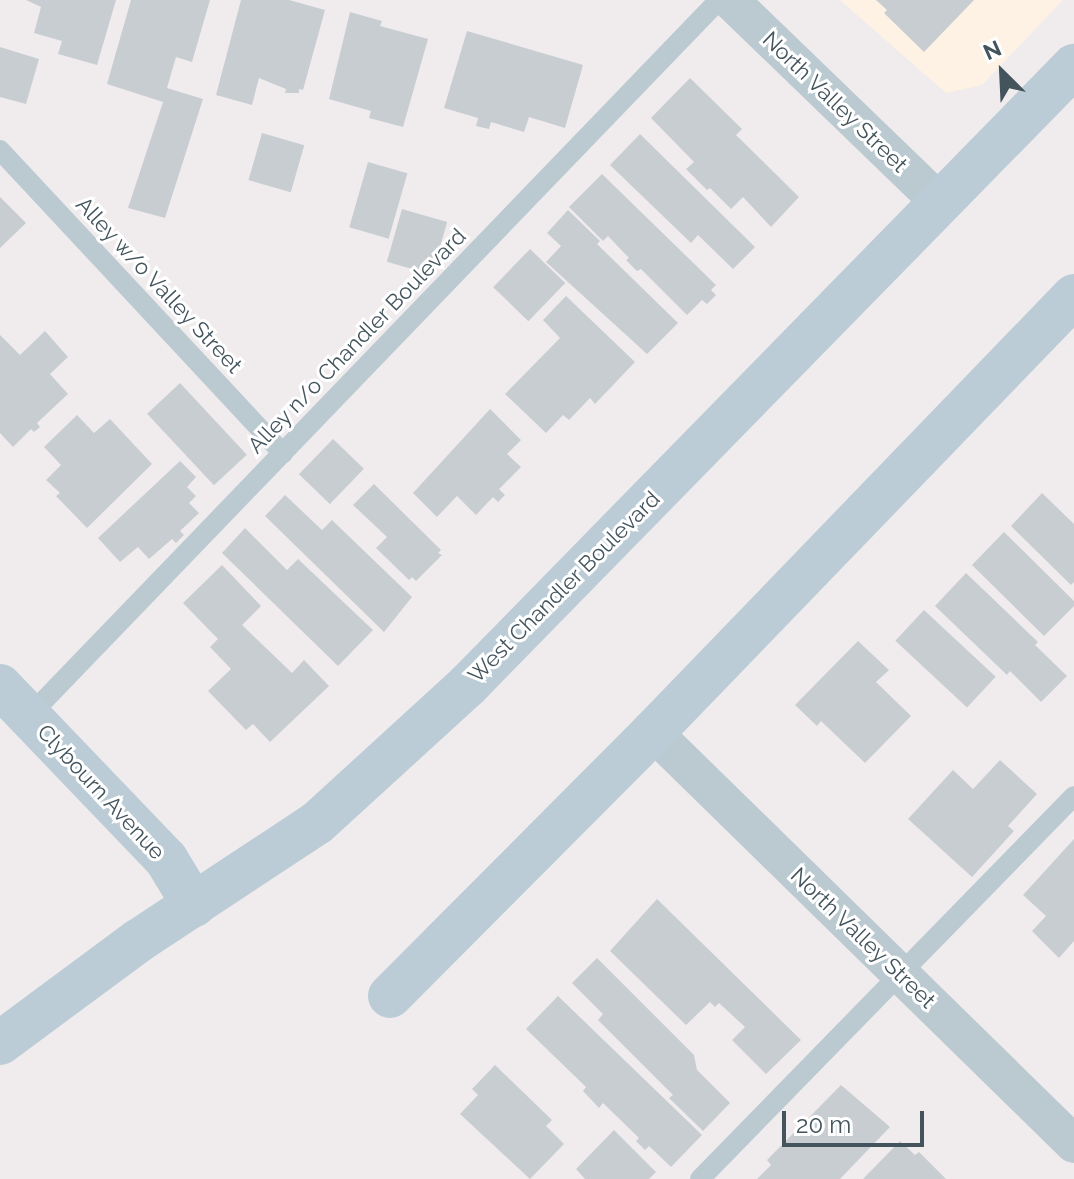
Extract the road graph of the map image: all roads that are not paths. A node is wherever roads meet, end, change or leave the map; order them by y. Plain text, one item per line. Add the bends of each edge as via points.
1 (719, 0) edge
2 (730, 0) edge
3 (1074, 66) edge
4 (0, 150) edge
5 (941, 204) junction
6 (1074, 296) edge
7 (283, 453) junction
8 (15, 701) edge
9 (653, 732) junction
10 (1074, 796) edge
11 (194, 905) junction
12 (900, 975) junction
13 (390, 996) dead end
14 (0, 1043) edge
15 (1074, 1144) edge
16 (700, 1179) edge

1 - 7 lane, Alley n/o Chandler Boulevard
2 - 5 street, North Valley Street
3 - 5 main road, West Chandler Boulevard
4 - 7 lane, Alley w/o Valley Street
5 - 11 main road, West Chandler Boulevard via 467,686 317,823
6 - 9 main road
7 - 8 lane, Alley n/o Chandler Boulevard
8 - 11 main road, Clybourn Avenue via 166,859
9 - 12 street, North Valley Street
9 - 13 main road
10 - 12 lane
11 - 14 main road, West Chandler Boulevard
12 - 15 street, North Valley Street
12 - 16 lane

